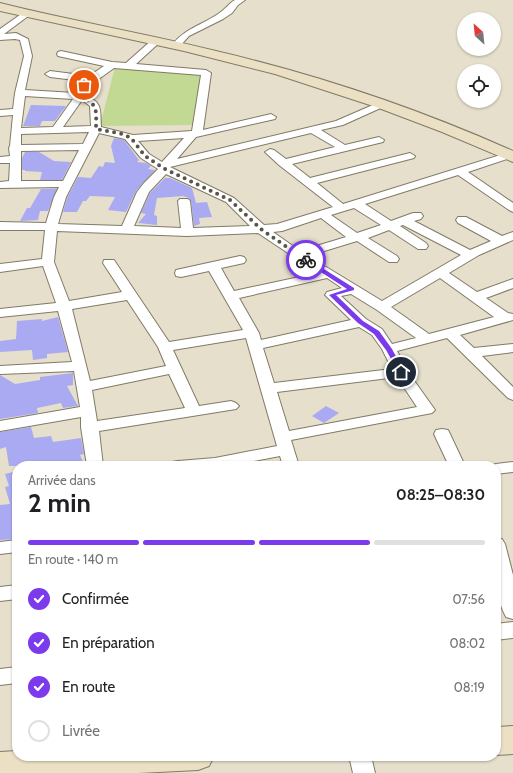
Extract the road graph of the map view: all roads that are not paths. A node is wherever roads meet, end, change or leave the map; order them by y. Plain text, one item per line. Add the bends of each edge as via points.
1 (240, 0) edge
2 (0, 7) edge
3 (27, 14) junction
4 (0, 33) edge
5 (0, 37) edge
6 (156, 41) junction
7 (176, 46) junction
8 (61, 54) dead end
9 (112, 65) junction
10 (128, 67) junction
11 (50, 74) dead end
12 (91, 79) junction
13 (20, 93) junction
14 (80, 96) junction
15 (382, 104) junction
16 (18, 112) junction
17 (0, 113) edge
18 (271, 117) dead end
19 (255, 121) junction
20 (96, 129) junction
21 (312, 129) junction
22 (16, 130) junction
23 (56, 130) junction
24 (195, 134) junction
25 (275, 137) junction
26 (131, 138) junction
27 (379, 140) dead end
28 (85, 147) junction
29 (343, 148) junction
30 (270, 152) dead end
31 (15, 153) junction
32 (512, 155) edge
33 (410, 156) dead end
34 (0, 160) edge
35 (283, 163) junction
36 (164, 166) junction
37 (460, 171) junction
38 (308, 182) junction
39 (15, 184) junction
40 (66, 184) junction
41 (0, 185) edge
42 (184, 201) dead end
43 (356, 204) junction
44 (341, 208) junction
45 (513, 208) edge
46 (322, 214) junction
47 (417, 216) dead end
48 (405, 220) junction
49 (462, 220) dead end
50 (0, 226) edge
51 (391, 226) junction
52 (52, 227) junction
53 (126, 230) junction
54 (262, 230) junction
55 (187, 232) junction
56 (357, 238) junction
57 (507, 238) edge
58 (422, 246) dead end
59 (298, 255) junction
60 (470, 255) junction
61 (393, 259) dead end
62 (240, 260) dead end
63 (48, 262) junction
64 (109, 263) dead end
65 (213, 266) junction
66 (0, 268) edge
67 (181, 273) dead end
68 (441, 273) junction
69 (329, 274) junction
70 (513, 283) edge
71 (352, 289) junction
72 (130, 295) junction
73 (232, 296) junction
74 (475, 298) junction
75 (64, 306) junction
76 (382, 307) junction
77 (0, 313) edge
78 (509, 317) edge
79 (360, 322) junction
80 (450, 333) junction
81 (254, 339) junction
82 (428, 339) junction
83 (513, 342) edge
84 (166, 347) junction
85 (513, 347) edge
86 (389, 349) junction
87 (471, 353) junction
88 (80, 366) junction
89 (174, 369) junction
90 (0, 370) edge
91 (401, 372) junction
92 (83, 387) junction
93 (269, 388) junction
94 (513, 395) edge
95 (231, 406) dead end
96 (88, 409) junction
97 (194, 411) junction
98 (0, 426) edge
99 (89, 426) junction
100 (442, 434) dead end
101 (284, 443) junction
102 (94, 461) edge
103 (222, 461) edge
104 (289, 461) edge
105 (455, 461) edge
106 (513, 468) edge
107 (501, 469) edge
108 (12, 547) edge
109 (0, 548) edge
110 (501, 564) edge
111 (12, 593) edge
112 (0, 594) edge
113 (513, 612) edge
114 (513, 630) edge
115 (501, 631) edge
116 (12, 676) edge
117 (0, 677) edge
118 (513, 740) edge
119 (501, 741) edge
120 (121, 761) edge
121 (361, 761) edge
122 (90, 763) edge
123 (0, 766) edge
124 (364, 773) edge

1 - 7 street via 220,17 186,34
2 - 3 street
3 - 4 street
3 - 6 street
5 - 13 street via 16,36 24,39 28,56
6 - 7 street
6 - 10 street
7 - 15 street via 285,73
8 - 9 street
9 - 10 street
9 - 12 street
10 - 24 street via 206,72
11 - 12 street
12 - 14 street via 80,88
13 - 14 street
13 - 16 street
14 - 20 street via 91,101 94,106
14 - 23 street
15 - 21 street via 339,123
15 - 32 street
16 - 17 street
16 - 22 street
18 - 19 street
19 - 24 street
19 - 25 street
20 - 23 street
20 - 26 street
20 - 28 street
21 - 25 street
21 - 29 street
22 - 23 street
22 - 31 street
24 - 26 street
24 - 36 street
25 - 36 street
26 - 36 street via 145,156
27 - 29 street
28 - 31 street
28 - 40 street
29 - 35 street
30 - 35 street
31 - 34 street
31 - 39 street
32 - 37 street
33 - 38 street
35 - 38 street
36 - 53 street via 143,192
36 - 54 street via 230,200
37 - 43 street
37 - 45 street
38 - 44 street
39 - 40 street
39 - 41 street
40 - 52 street
42 - 55 street
43 - 44 street
43 - 51 street
44 - 46 street
46 - 54 street via 278,228
46 - 56 street
47 - 48 street
48 - 51 street
48 - 60 street
49 - 57 street
50 - 52 street
51 - 56 street
51 - 58 street
52 - 53 street
52 - 63 street
53 - 55 street
54 - 55 street
54 - 59 street
56 - 59 street
56 - 61 street
57 - 60 street
59 - 69 street
60 - 68 street
62 - 65 street
63 - 66 street
63 - 75 street
64 - 72 street
65 - 67 street
65 - 73 street
68 - 74 street
68 - 76 street
69 - 71 street
69 - 73 street
70 - 74 street
71 - 76 street
71 - 79 street via 332,295
72 - 75 street
72 - 84 street
73 - 81 street
74 - 78 street
75 - 77 street
75 - 88 street
76 - 82 street
78 - 80 street
79 - 81 street
79 - 86 street via 377,332
80 - 82 street
80 - 87 street
81 - 84 street
81 - 93 street
82 - 86 street
83 - 85 street
84 - 89 street
85 - 87 street
86 - 91 street
87 - 94 street
88 - 90 street
88 - 92 street
89 - 92 street
89 - 97 street
91 - 93 street
91 - 101 street via 427,410
92 - 96 street
93 - 101 street
95 - 97 street
96 - 98 street via 80,413
96 - 99 street
97 - 99 street
99 - 102 street
100 - 105 street
101 - 103 street
101 - 104 street
106 - 107 street
108 - 109 street
110 - 113 street
111 - 112 street
114 - 115 street
116 - 117 street
118 - 119 street
120 - 122 street
121 - 124 street
122 - 123 street

